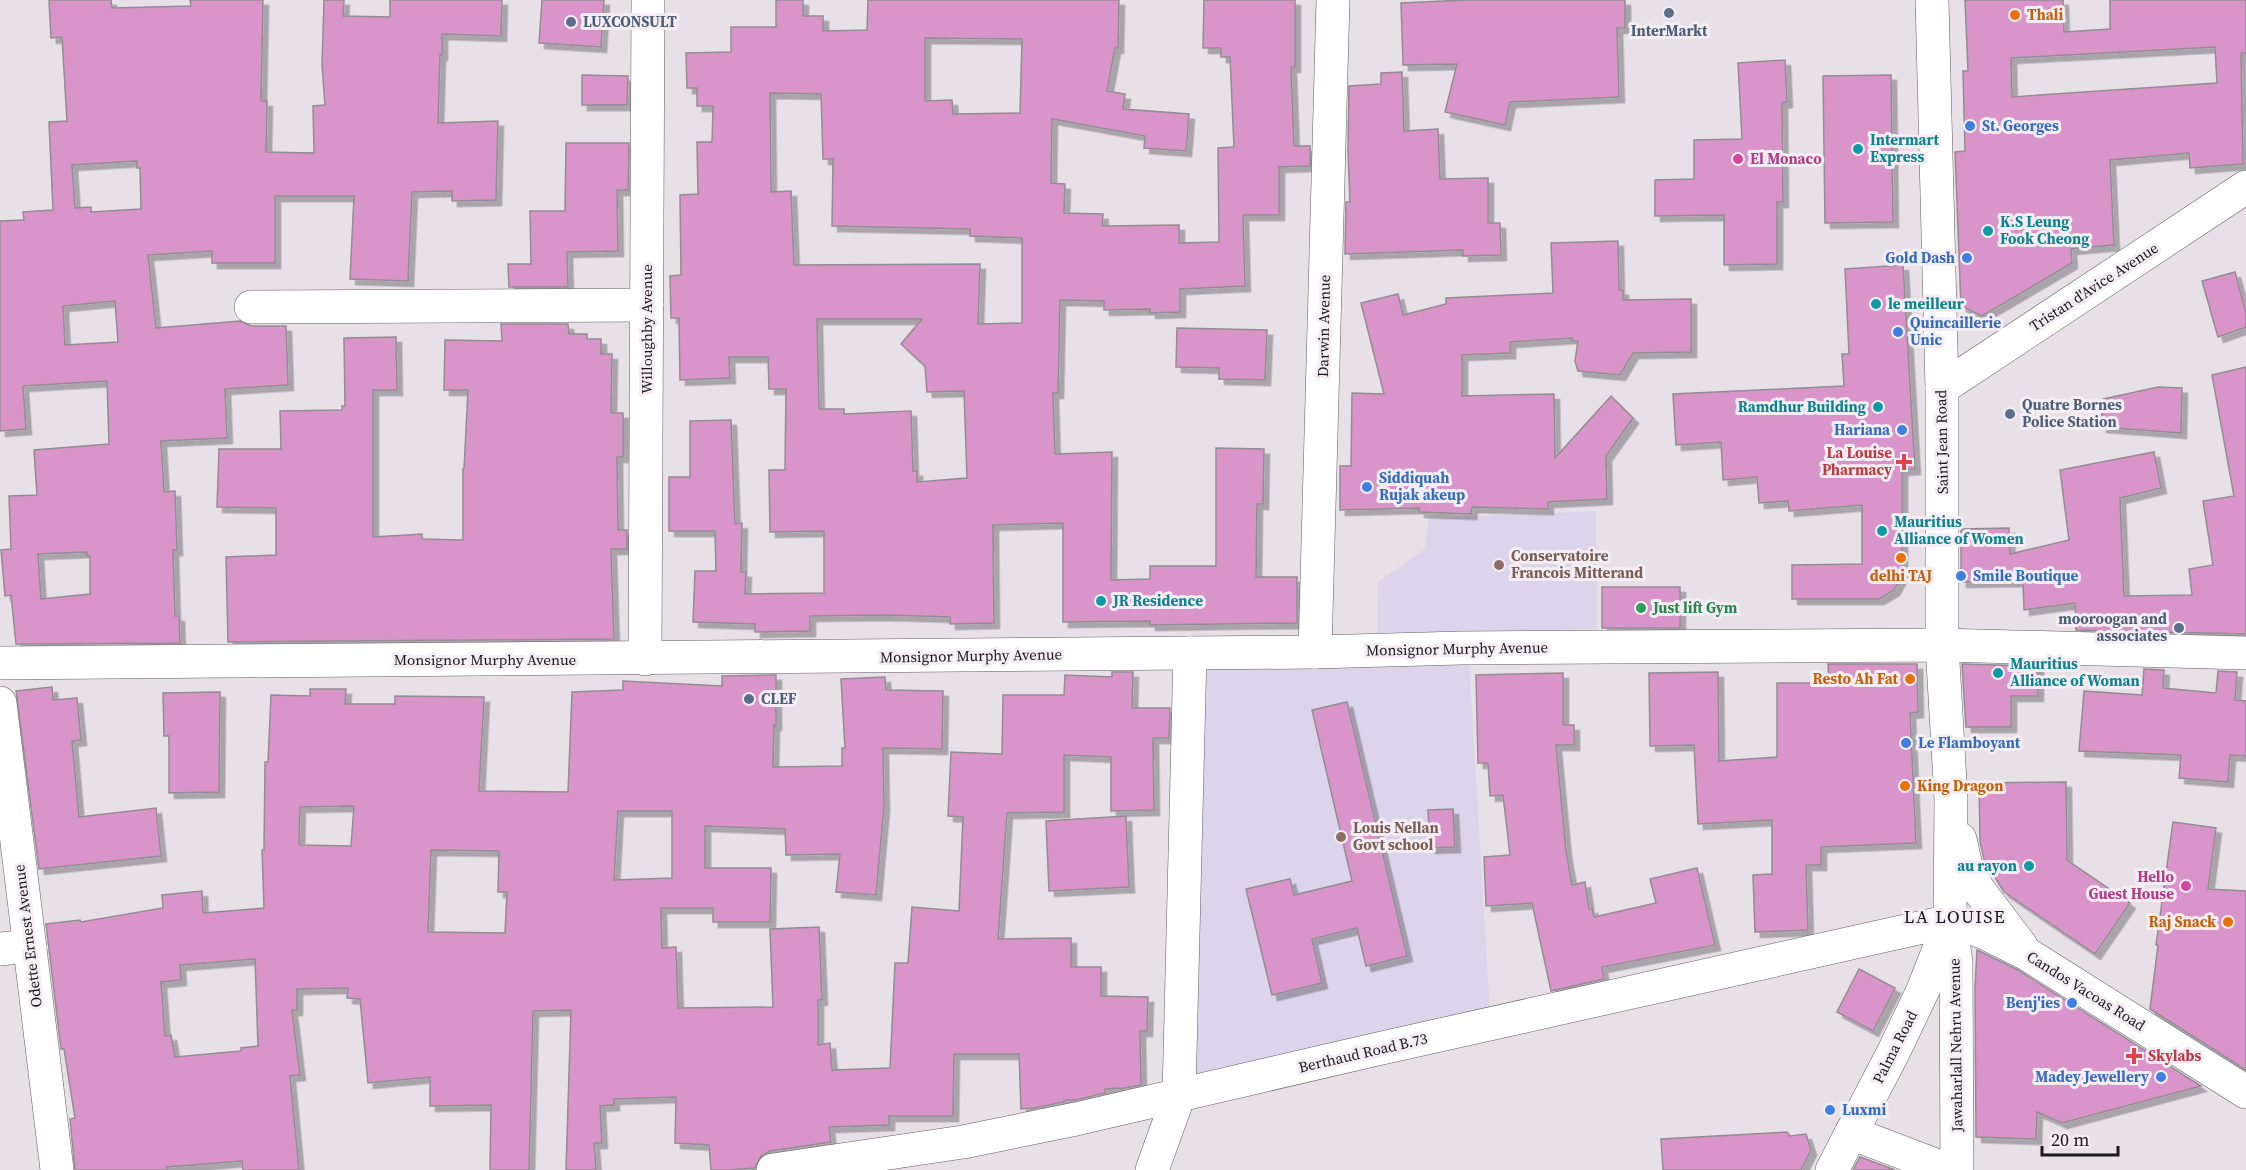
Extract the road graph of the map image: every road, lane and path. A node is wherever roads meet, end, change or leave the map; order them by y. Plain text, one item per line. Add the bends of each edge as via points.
1 (648, 0) edge
2 (1333, 0) edge
3 (1932, 0) edge
4 (2246, 187) edge
5 (647, 304) junction
6 (251, 307) dead end
7 (1942, 388) junction
8 (1942, 645) junction
9 (1315, 652) junction
10 (1190, 653) junction
11 (2246, 653) edge
12 (645, 659) junction
13 (0, 663) edge
14 (0, 703) edge
15 (3, 752) edge
16 (1952, 799) junction
17 (1950, 921) junction
18 (15, 947) edge
19 (2027, 954) junction
20 (2246, 1092) edge
21 (1179, 1095) junction
22 (1851, 1133) junction
23 (57, 1170) edge
24 (773, 1170) edge
25 (1152, 1170) edge
26 (1832, 1170) edge
27 (1948, 1170) edge
28 (1957, 1170) edge

1 - 5 street, Willoughby Avenue
2 - 9 street, Darwin Avenue
3 - 7 street, Saint Jean Road
4 - 7 street, Tristan d'Avice Avenue
5 - 6 street
5 - 12 street, Willoughby Avenue
7 - 8 street, Saint Jean Road
8 - 9 street, Monsignor Murphy Avenue
8 - 11 street, Monsignor Murphy Avenue
8 - 16 street, Saint Jean Road
9 - 10 street, Monsignor Murphy Avenue
10 - 12 street, Monsignor Murphy Avenue
10 - 21 street
12 - 13 street, Monsignor Murphy Avenue
14 - 15 street, Odette Ernest Avenue
15 - 18 street, Odette Ernest Avenue
16 - 17 street, Saint Jean Road
16 - 19 street via 1966,866 1991,908
17 - 19 street, Candos Vacoas Road
17 - 21 street, Berthaud Road B.73
17 - 22 street, Palma Road via 1923,990
17 - 28 street, Jawaharlall Nehru Avenue via 1956,962
18 - 23 street, Odette Ernest Avenue
19 - 20 street, Candos Vacoas Road
21 - 24 street, Berthaud Road B.73 via 971,1140
21 - 25 street
22 - 26 street, Palma Road
22 - 27 street

